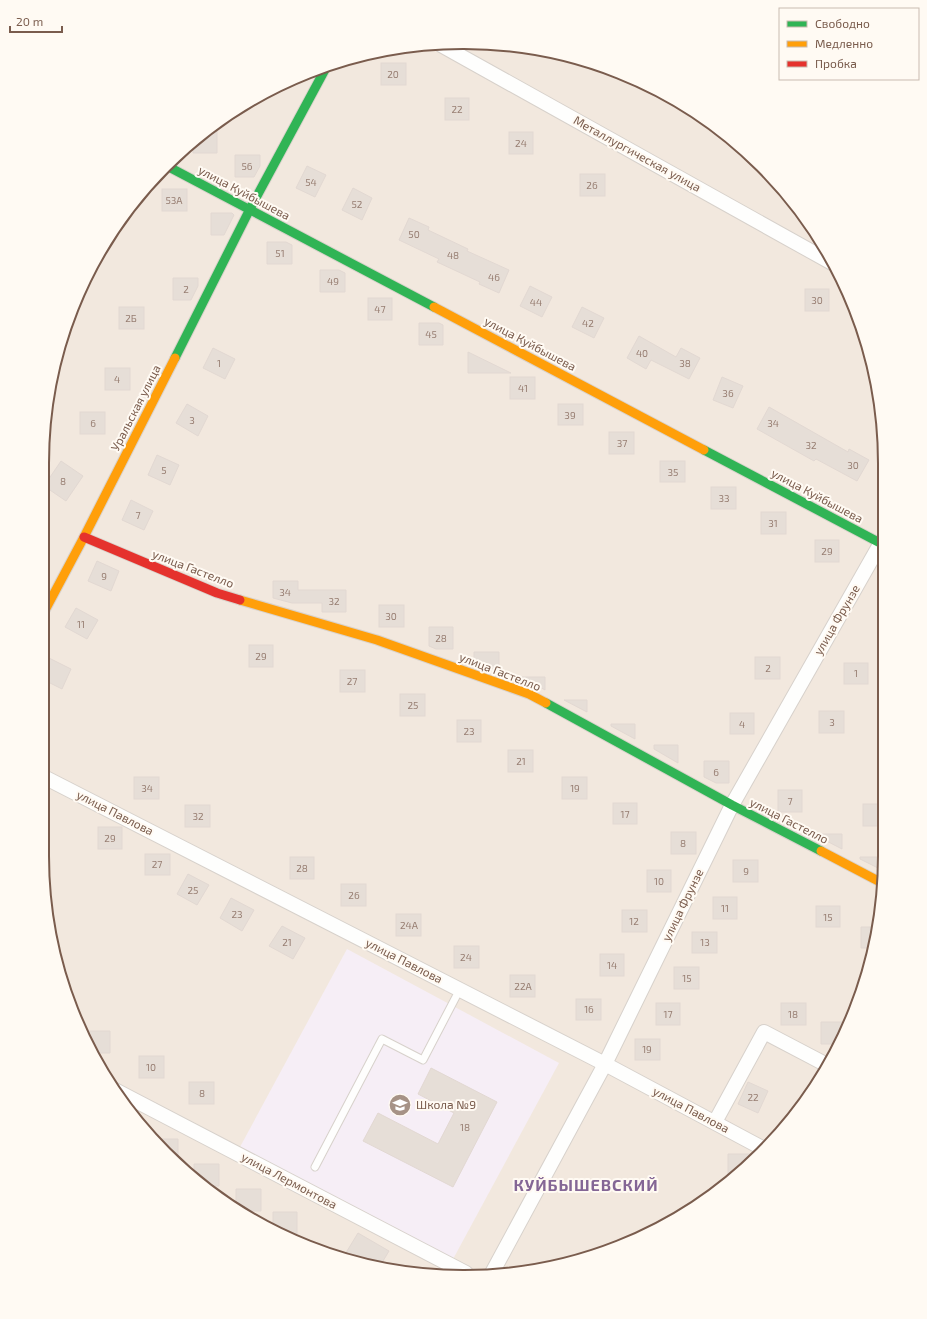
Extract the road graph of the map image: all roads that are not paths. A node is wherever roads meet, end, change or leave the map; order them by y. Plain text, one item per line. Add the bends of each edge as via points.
1 (451, 49) edge
2 (323, 74) edge
3 (172, 168) edge
4 (250, 209) junction
5 (823, 258) edge
6 (84, 537) junction
7 (878, 541) edge
8 (878, 550) edge
9 (49, 603) edge
10 (49, 780) edge
11 (732, 805) junction
12 (877, 880) edge
13 (460, 989) junction
14 (822, 1063) edge
15 (605, 1064) junction
16 (126, 1096) edge
17 (715, 1122) junction
18 (759, 1146) edge
19 (315, 1167) dead end
20 (494, 1269) edge
21 (460, 1270) edge

1 - 5 street, Металлургическая улица
2 - 4 street, Уральская улица
3 - 4 street, улица Куйбышева
4 - 6 street, Уральская улица
4 - 7 street, улица Куйбышева
6 - 9 street, Уральская улица
6 - 11 street, улица Гастелло via 217,593 377,640 529,694
8 - 11 street, улица Фрунзе
10 - 13 street, улица Павлова
11 - 12 street, улица Гастелло
11 - 15 street, улица Фрунзе
13 - 15 street, улица Павлова
13 - 19 lane via 423,1060 382,1038
14 - 17 street via 764,1032
15 - 17 street, улица Павлова
15 - 20 street, улица Фрунзе
16 - 21 street, улица Лермонтова
17 - 18 street, улица Павлова

